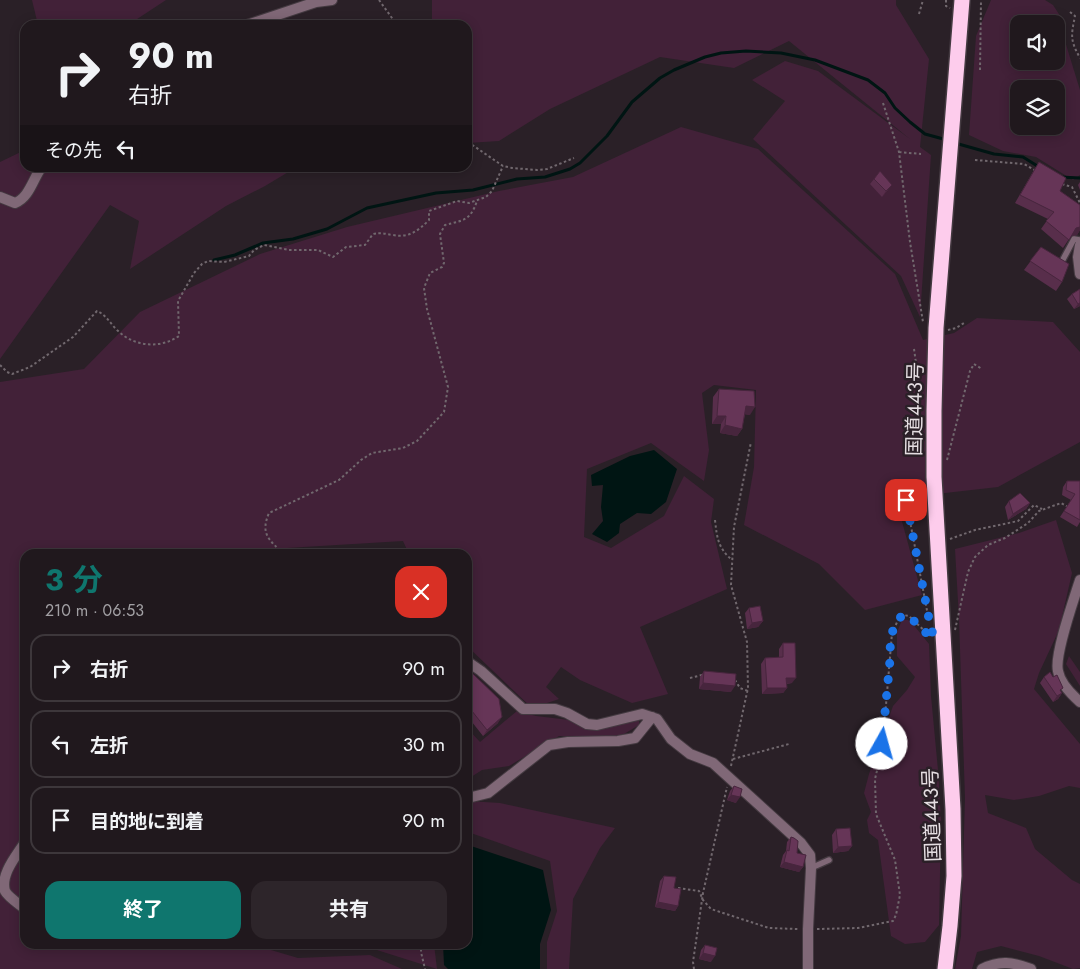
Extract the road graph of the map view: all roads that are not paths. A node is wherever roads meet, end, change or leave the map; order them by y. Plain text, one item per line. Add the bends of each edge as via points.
1 (332, 0) edge
2 (962, 0) edge
3 (262, 20) edge
4 (39, 172) edge
5 (0, 197) edge
6 (1080, 240) edge
7 (1080, 245) edge
8 (1059, 266) edge
9 (1080, 274) edge
10 (1080, 580) edge
11 (472, 665) edge
12 (1080, 702) edge
13 (652, 717) junction
14 (472, 797) edge
15 (20, 849) edge
16 (829, 860) dead end
17 (811, 868) junction
18 (20, 904) edge
19 (808, 969) edge
20 (945, 969) edge
21 (982, 969) edge
22 (1031, 969) edge

1 - 3 street
2 - 20 highway, 国道443号 via 936,330 934,398 934,477 954,809 954,866
4 - 5 street via 20,202 15,204
6 - 8 lane via 1074,240
7 - 9 street
10 - 12 street via 1057,656 1058,671 1066,688
11 - 13 street via 523,709 555,709 587,724 598,725 642,714
13 - 14 street via 635,738 549,745 488,793
13 - 17 street via 671,739 690,754 714,763 801,843 810,855
15 - 18 street via 2,880 5,891
16 - 17 lane
17 - 19 street
21 - 22 street via 995,962 1019,964

